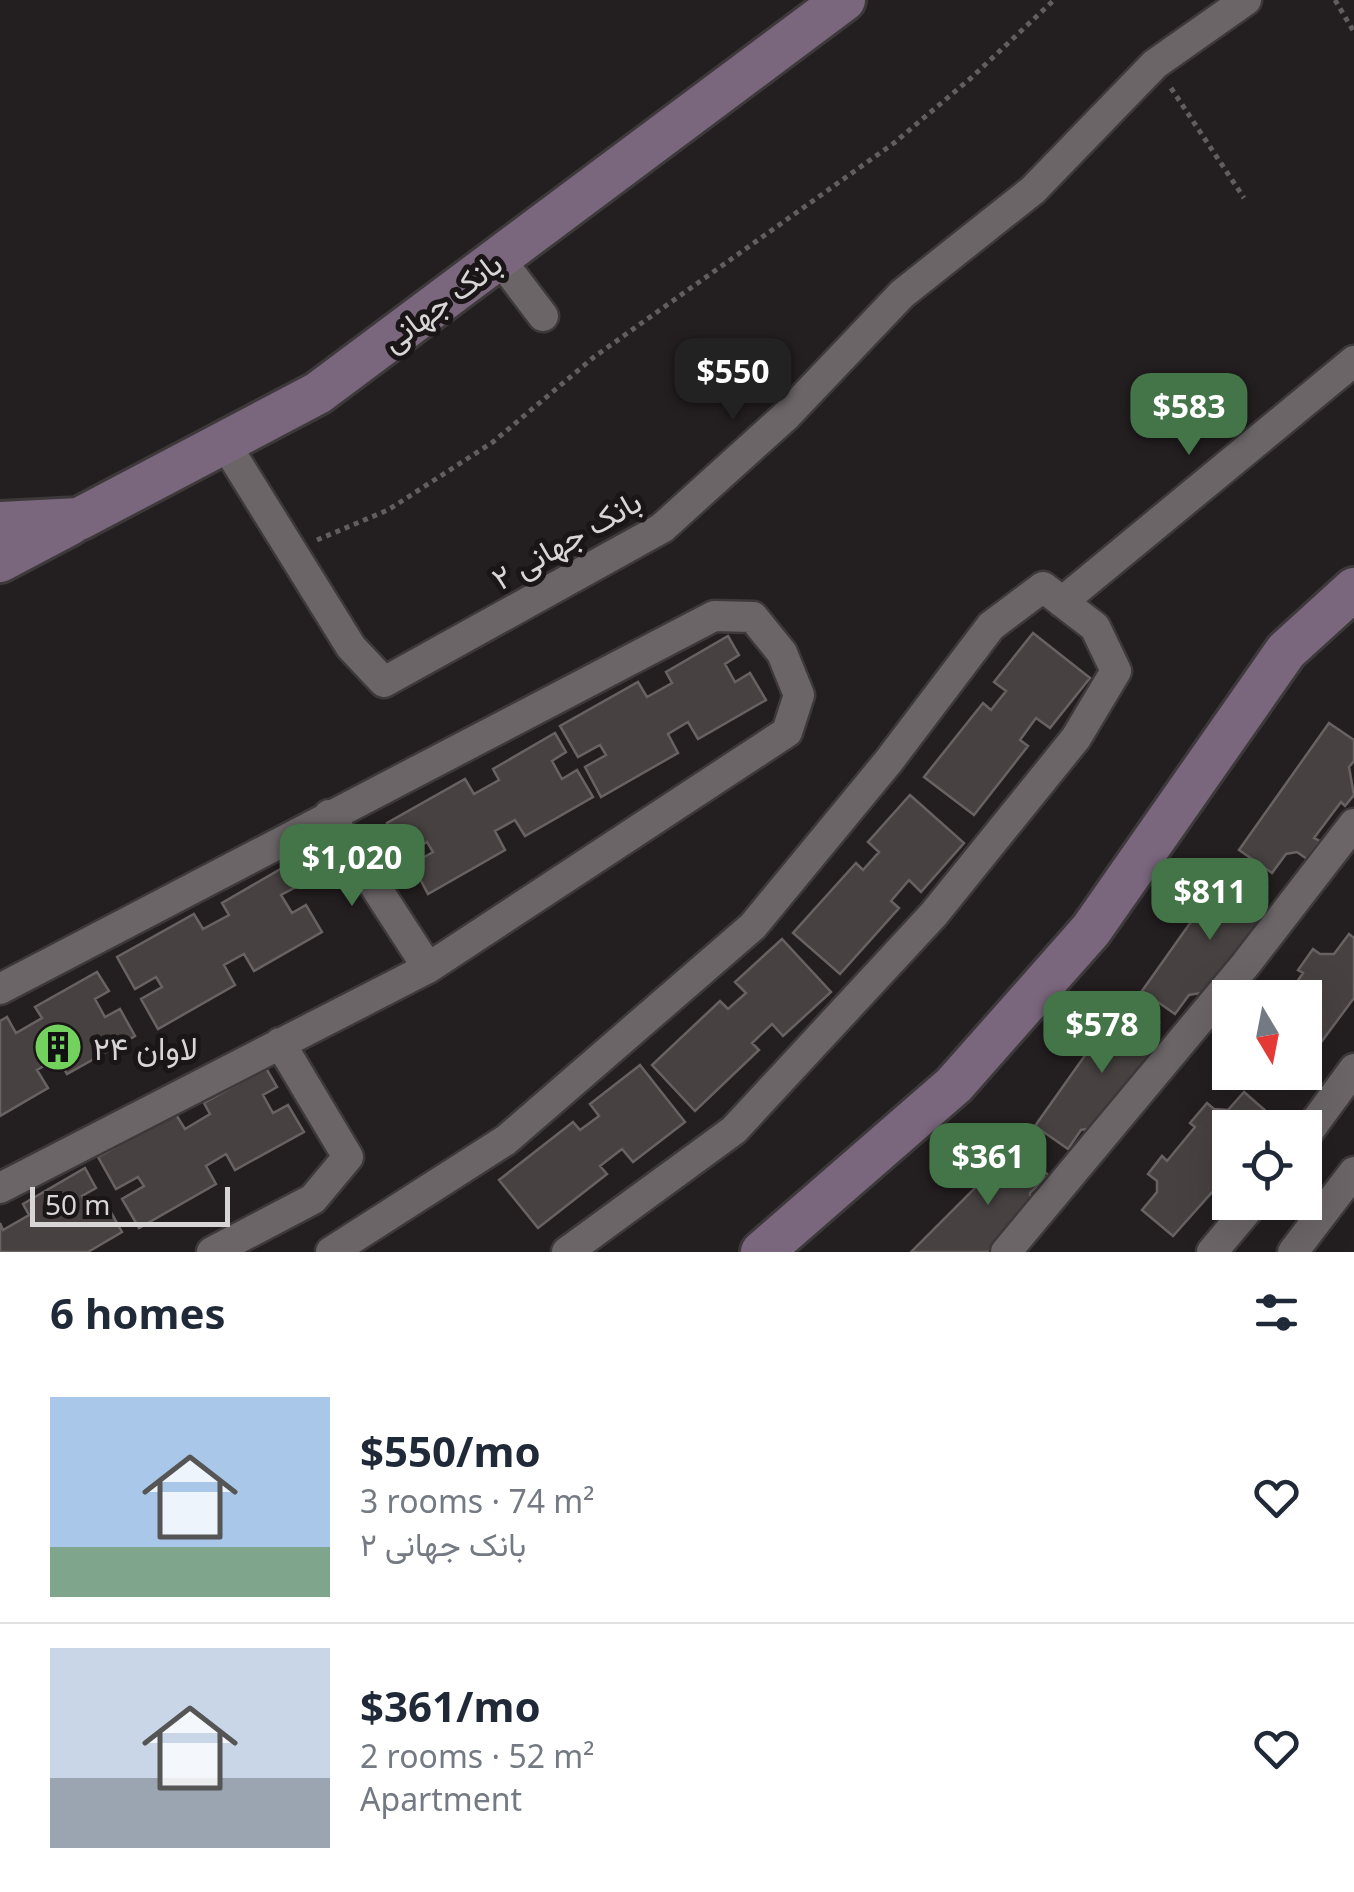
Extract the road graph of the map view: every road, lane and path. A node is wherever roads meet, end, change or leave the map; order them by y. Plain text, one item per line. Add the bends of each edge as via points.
1 (844, 0) edge
2 (1054, 0) edge
3 (1246, 0) edge
4 (1335, 0) edge
5 (1354, 32) edge
6 (1156, 64) junction
7 (1244, 198) dead end
8 (499, 258) junction
9 (543, 316) dead end
10 (1354, 361) edge
11 (224, 442) junction
12 (79, 520) junction
13 (0, 522) edge
14 (292, 551) junction
15 (0, 561) edge
16 (1354, 589) edge
17 (1062, 602) junction
18 (329, 815) junction
19 (1354, 824) edge
20 (428, 968) junction
21 (0, 989) edge
22 (280, 1044) junction
23 (1354, 1070) edge
24 (1322, 1113) edge
25 (1354, 1172) edge
26 (0, 1188) edge
27 (1239, 1220) edge
28 (351, 1247) edge
29 (212, 1252) edge
30 (567, 1252) edge
31 (762, 1252) edge
32 (1006, 1252) edge
33 (1212, 1252) edge
34 (1293, 1252) edge

1 - 8 street, بانک جهانی
2 - 14 path via 894,143 594,357 492,442 388,510
3 - 6 street, بانک جهانی ۲
4 - 5 path
6 - 7 path
6 - 14 street, بانک جهانی ۲ via 1032,190 902,294 787,415 662,528 384,682 350,647
8 - 9 street
8 - 11 street, بانک جهانی via 318,394
10 - 17 street
11 - 12 street, بانک جهانی
11 - 14 street, بانک جهانی ۲
12 - 13 street, بانک جهانی
12 - 15 street
16 - 31 street via 1286,651 1092,930 967,1071
17 - 28 street via 1043,587 992,626 753,926 506,1140
17 - 30 street via 1095,627 1116,671 1076,738 934,914 734,1130
18 - 20 street
18 - 20 street via 714,616 753,617 782,653 799,695 786,732
18 - 21 street
19 - 32 street
20 - 22 street
22 - 26 street
22 - 29 street via 348,1157 313,1199
23 - 24 street
25 - 34 street
27 - 33 street

